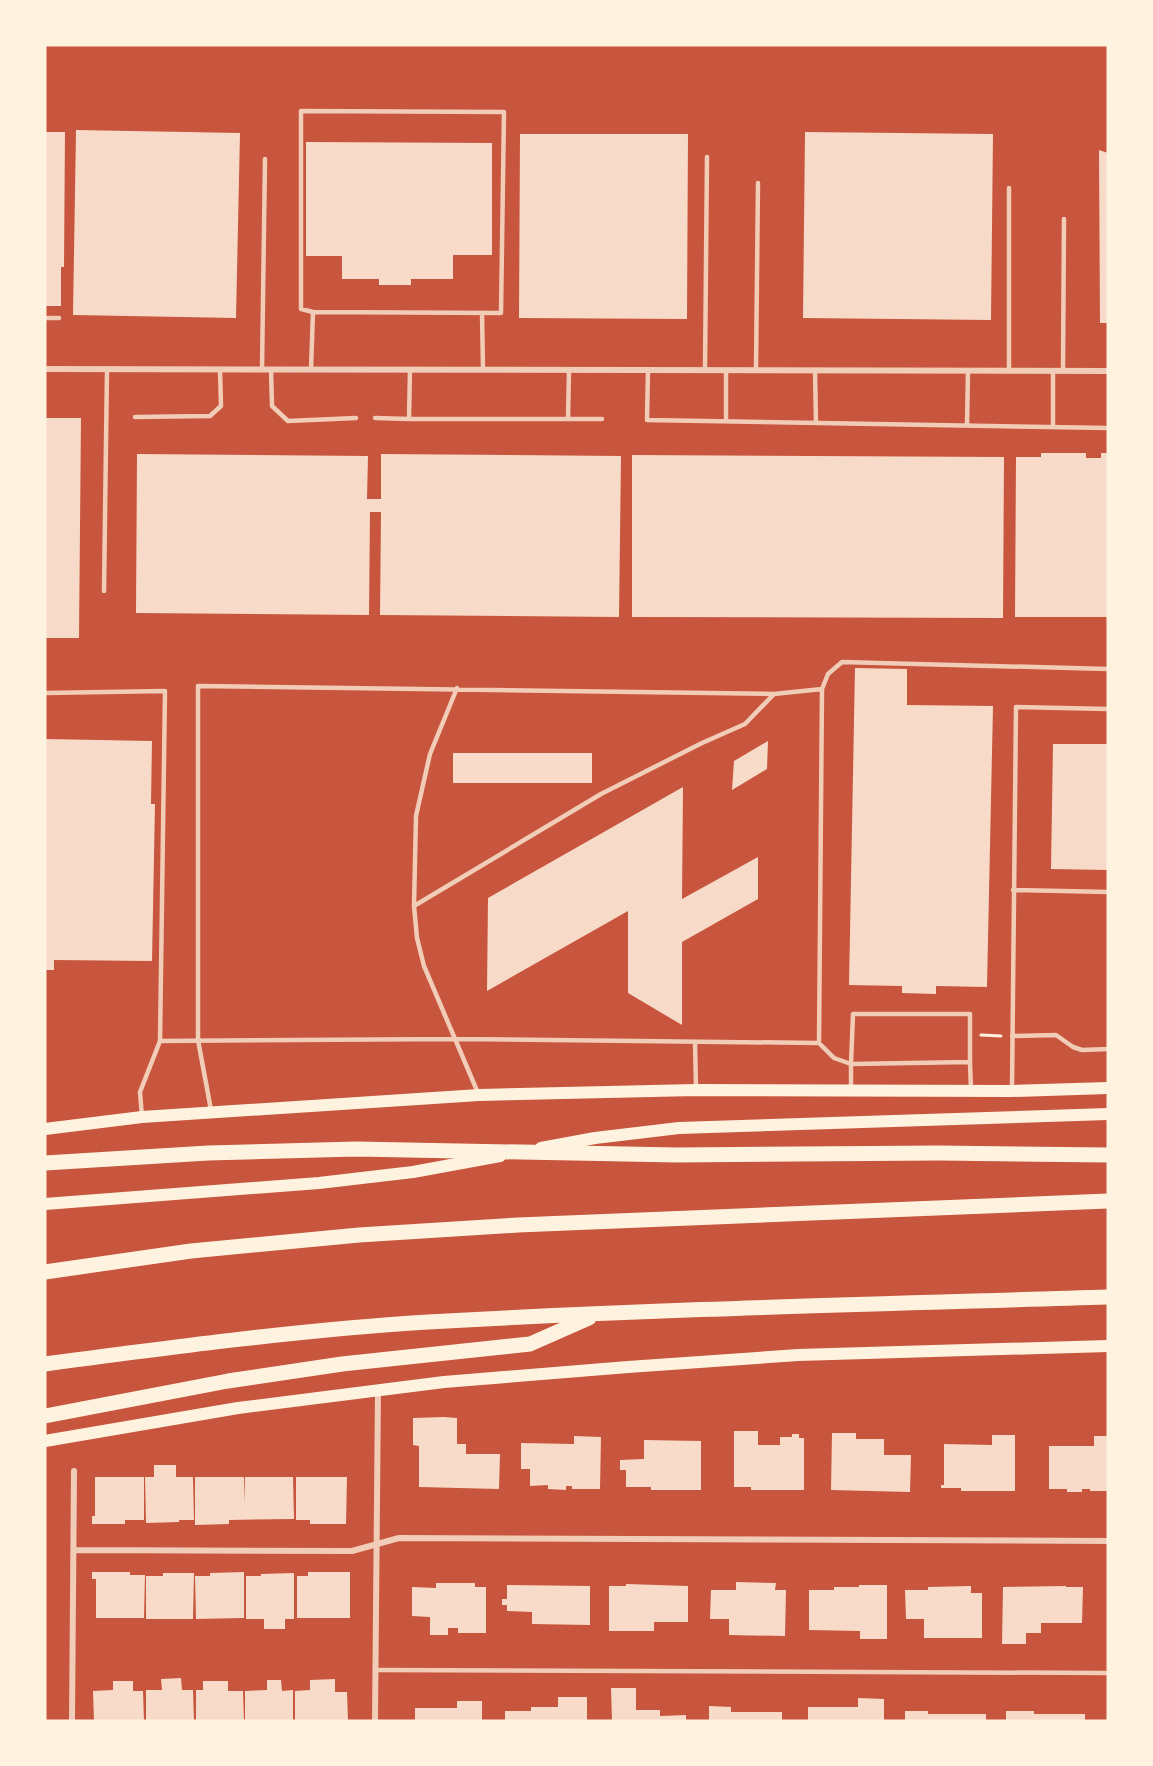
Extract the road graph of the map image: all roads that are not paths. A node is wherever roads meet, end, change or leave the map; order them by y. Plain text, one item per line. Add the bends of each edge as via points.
1 (707, 157) dead end
2 (265, 159) dead end
3 (758, 183) dead end
4 (1009, 188) dead end
5 (1064, 219) dead end
6 (313, 312) junction
7 (482, 313) junction
8 (45, 318) edge
9 (59, 318) dead end
10 (45, 369) edge
11 (106, 369) junction
12 (220, 369) junction
13 (262, 369) junction
14 (272, 369) junction
15 (310, 369) junction
16 (410, 369) junction
17 (483, 369) junction
18 (569, 370) junction
19 (648, 370) junction
20 (705, 370) junction
21 (726, 370) junction
22 (756, 370) junction
23 (814, 370) junction
24 (968, 370) junction
25 (1009, 370) junction
26 (1053, 370) junction
27 (1063, 371) junction
28 (1108, 371) edge
29 (135, 417) dead end
30 (357, 418) dead end
31 (375, 418) dead end
32 (409, 419) junction
33 (568, 419) junction
34 (602, 419) dead end
35 (726, 421) junction
36 (816, 423) junction
37 (967, 425) junction
38 (1053, 427) junction
39 (1108, 428) edge
40 (105, 591) dead end
41 (1108, 669) edge
42 (457, 688) junction
43 (822, 689) junction
44 (45, 693) edge
45 (774, 694) junction
46 (1108, 709) edge
47 (1013, 890) junction
48 (1108, 892) edge
49 (414, 906) junction
50 (1012, 1036) junction
51 (456, 1039) junction
52 (198, 1040) junction
53 (160, 1041) junction
54 (695, 1042) junction
55 (819, 1043) junction
56 (1108, 1049) edge
57 (970, 1062) junction
58 (851, 1064) junction
59 (1108, 1088) edge
60 (696, 1090) junction
61 (851, 1090) junction
62 (971, 1091) junction
63 (1012, 1091) junction
64 (479, 1095) junction
65 (212, 1113) junction
66 (1108, 1114) edge
67 (141, 1117) junction
68 (45, 1129) edge
69 (1108, 1155) edge
70 (45, 1163) edge
71 (1108, 1201) edge
72 (45, 1204) edge
73 (45, 1272) edge
74 (1108, 1297) edge
75 (597, 1315) junction
76 (1108, 1346) edge
77 (45, 1364) edge
78 (378, 1390) junction
79 (45, 1416) edge
80 (45, 1441) edge
81 (74, 1471) dead end
82 (1108, 1541) edge
83 (376, 1545) junction
84 (74, 1550) junction
85 (377, 1670) junction
86 (1108, 1673) edge
87 (72, 1721) edge
88 (375, 1721) edge

1 - 20 lane
2 - 13 lane
3 - 22 lane
4 - 25 lane
5 - 27 lane
6 - 7 lane
6 - 7 lane via 301,309 301,111 504,112 501,313
6 - 15 lane
7 - 17 lane
8 - 9 lane
10 - 11 street
11 - 12 street
11 - 40 lane
12 - 13 street
12 - 29 lane via 221,406 210,416
13 - 14 street
14 - 15 street
14 - 30 lane via 272,406 288,422
15 - 16 street
16 - 17 street
16 - 32 lane
17 - 18 street
18 - 19 street
18 - 33 lane
19 - 20 street
19 - 35 lane via 646,420
20 - 21 street
21 - 22 street
21 - 35 lane
22 - 23 street
23 - 24 street
23 - 36 lane
24 - 25 street
24 - 37 lane
25 - 26 street
26 - 27 street
26 - 38 lane
27 - 28 street
31 - 32 lane
32 - 33 lane
33 - 34 lane
35 - 36 lane
36 - 37 lane
37 - 38 lane
38 - 39 lane
41 - 43 lane via 842,662 828,674
42 - 45 lane
42 - 49 lane via 430,754 417,816
42 - 52 lane via 198,686
43 - 45 lane
43 - 55 lane
44 - 53 lane via 165,691
45 - 49 lane via 745,724 601,794
46 - 47 lane via 1016,707
47 - 48 lane
47 - 50 lane
49 - 51 lane via 424,966
50 - 56 lane via 1056,1035 1082,1050
50 - 63 lane
51 - 52 lane
51 - 54 lane
51 - 64 lane
52 - 53 lane
52 - 65 lane
53 - 67 lane via 141,1092
54 - 55 lane
54 - 60 lane
55 - 58 lane via 834,1058
57 - 58 lane
57 - 58 lane via 970,1014 853,1014
57 - 62 lane
58 - 61 lane
59 - 63 main road
60 - 61 main road
60 - 64 main road
61 - 62 main road
62 - 63 main road
64 - 65 main road
65 - 67 main road
66 - 72 main road via 679,1128 595,1138 413,1172
67 - 68 main road
69 - 70 highway via 677,1155 356,1149
71 - 73 highway via 358,1235 190,1251
74 - 75 highway
75 - 77 highway via 305,1332
75 - 79 highway via 530,1344 217,1383
76 - 78 main road via 798,1355
78 - 80 main road via 238,1408
78 - 83 street
81 - 84 street
82 - 83 street via 399,1538
83 - 84 street via 352,1551
83 - 85 street
84 - 87 street
85 - 86 lane
85 - 88 street

